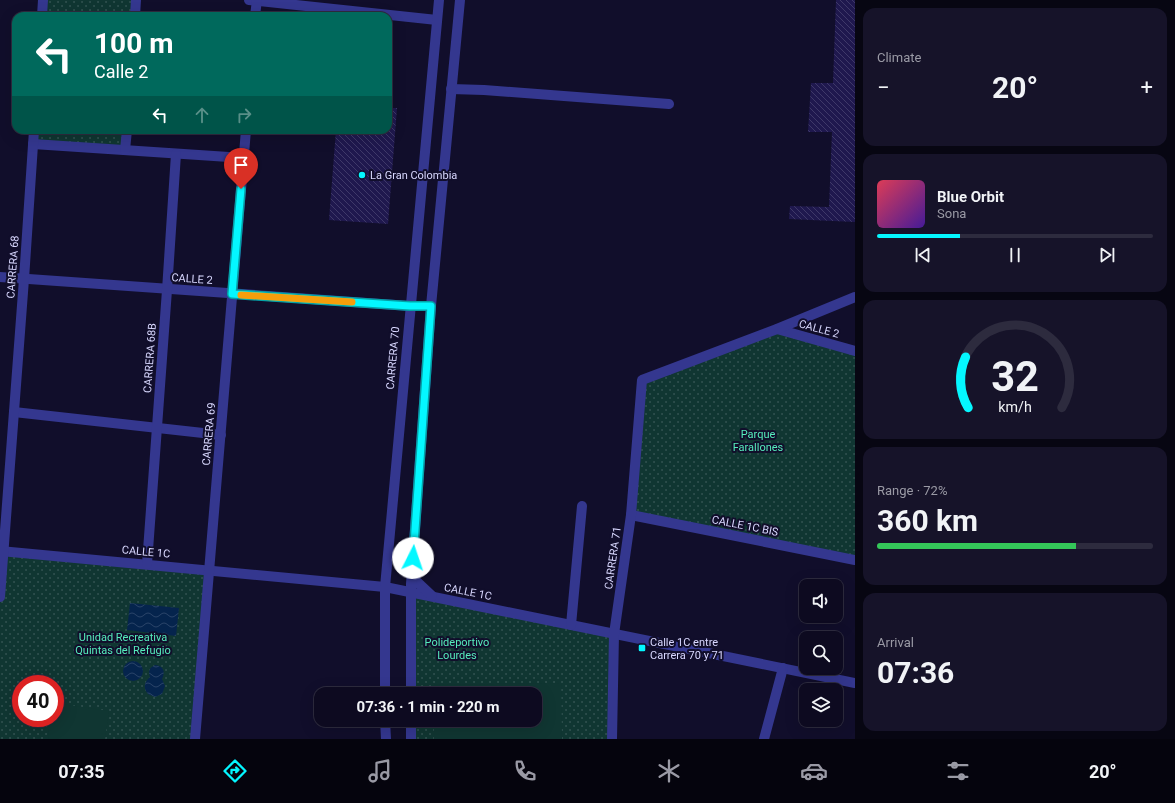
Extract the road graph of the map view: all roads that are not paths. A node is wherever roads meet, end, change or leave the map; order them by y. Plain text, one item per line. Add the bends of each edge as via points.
1 (43, 0) edge
2 (136, 0) edge
3 (254, 0) edge
4 (439, 0) edge
5 (460, 0) edge
6 (42, 12) edge
7 (135, 12) edge
8 (255, 12) edge
9 (364, 12) edge
10 (392, 15) edge
11 (437, 20) junction
12 (452, 89) junction
13 (669, 104) dead end
14 (33, 134) edge
15 (127, 134) edge
16 (246, 134) edge
17 (32, 144) junction
18 (125, 150) junction
19 (176, 154) junction
20 (244, 158) junction
21 (0, 277) edge
22 (24, 279) junction
23 (167, 290) junction
24 (232, 294) junction
25 (855, 297) edge
26 (410, 306) junction
27 (431, 306) junction
28 (777, 330) junction
29 (855, 351) edge
30 (14, 412) junction
31 (157, 428) junction
32 (221, 435) junction
33 (582, 506) dead end
34 (631, 515) junction
35 (2, 551) edge
36 (855, 560) edge
37 (147, 564) junction
38 (210, 570) junction
39 (412, 574) junction
40 (385, 588) junction
41 (411, 592) junction
42 (0, 597) edge
43 (434, 597) junction
44 (571, 625) junction
45 (614, 634) junction
46 (783, 668) junction
47 (855, 683) edge
48 (385, 687) edge
49 (411, 687) edge
50 (385, 727) edge
51 (411, 727) edge
52 (195, 739) edge
53 (386, 739) edge
54 (411, 739) edge
55 (612, 739) edge
56 (764, 739) edge

1 - 6 street
2 - 7 street
3 - 8 street
3 - 9 street
4 - 11 street, CARRERA 70
5 - 12 street
10 - 11 street
11 - 26 street, CARRERA 70
12 - 13 street
12 - 27 street
14 - 17 street, CARRERA 68
15 - 18 street
16 - 20 street, CARRERA 69
17 - 18 street
17 - 22 street, CARRERA 68
18 - 19 street
19 - 20 street
19 - 23 street, CARRERA 68B
20 - 24 street, CARRERA 69
21 - 22 street, CALLE 2
22 - 23 street, CALLE 2
22 - 30 street, CARRERA 68
23 - 24 street, CALLE 2
23 - 31 street, CARRERA 68B
24 - 26 street, CALLE 2
24 - 32 street, CARRERA 69
25 - 28 street
26 - 27 street, CALLE 2
26 - 40 street, CARRERA 70
27 - 39 street
28 - 29 street, CALLE 2
28 - 34 street, CARRERA 71 via 642,380
30 - 31 street
30 - 35 street, CARRERA 68
31 - 32 street
31 - 37 street, CARRERA 68B
32 - 38 street, CARRERA 69
33 - 44 street
34 - 36 street, CALLE 1C BIS
34 - 45 street, CARRERA 71
35 - 37 street, CALLE 1C
35 - 42 street, CARRERA 68
37 - 38 street, CALLE 1C
38 - 40 street, CALLE 1C
38 - 52 street, CARRERA 69
39 - 41 street
39 - 43 street via 420,586
40 - 41 street, CALLE 1C
40 - 48 street, CARRERA 70
41 - 43 street, CALLE 1C
41 - 49 street
43 - 44 street, CALLE 1C
44 - 45 street, CALLE 1C
45 - 46 street, CALLE 1C
45 - 55 street, CARRERA 71
46 - 47 street, CALLE 1C
46 - 56 street
50 - 53 street
51 - 54 street

